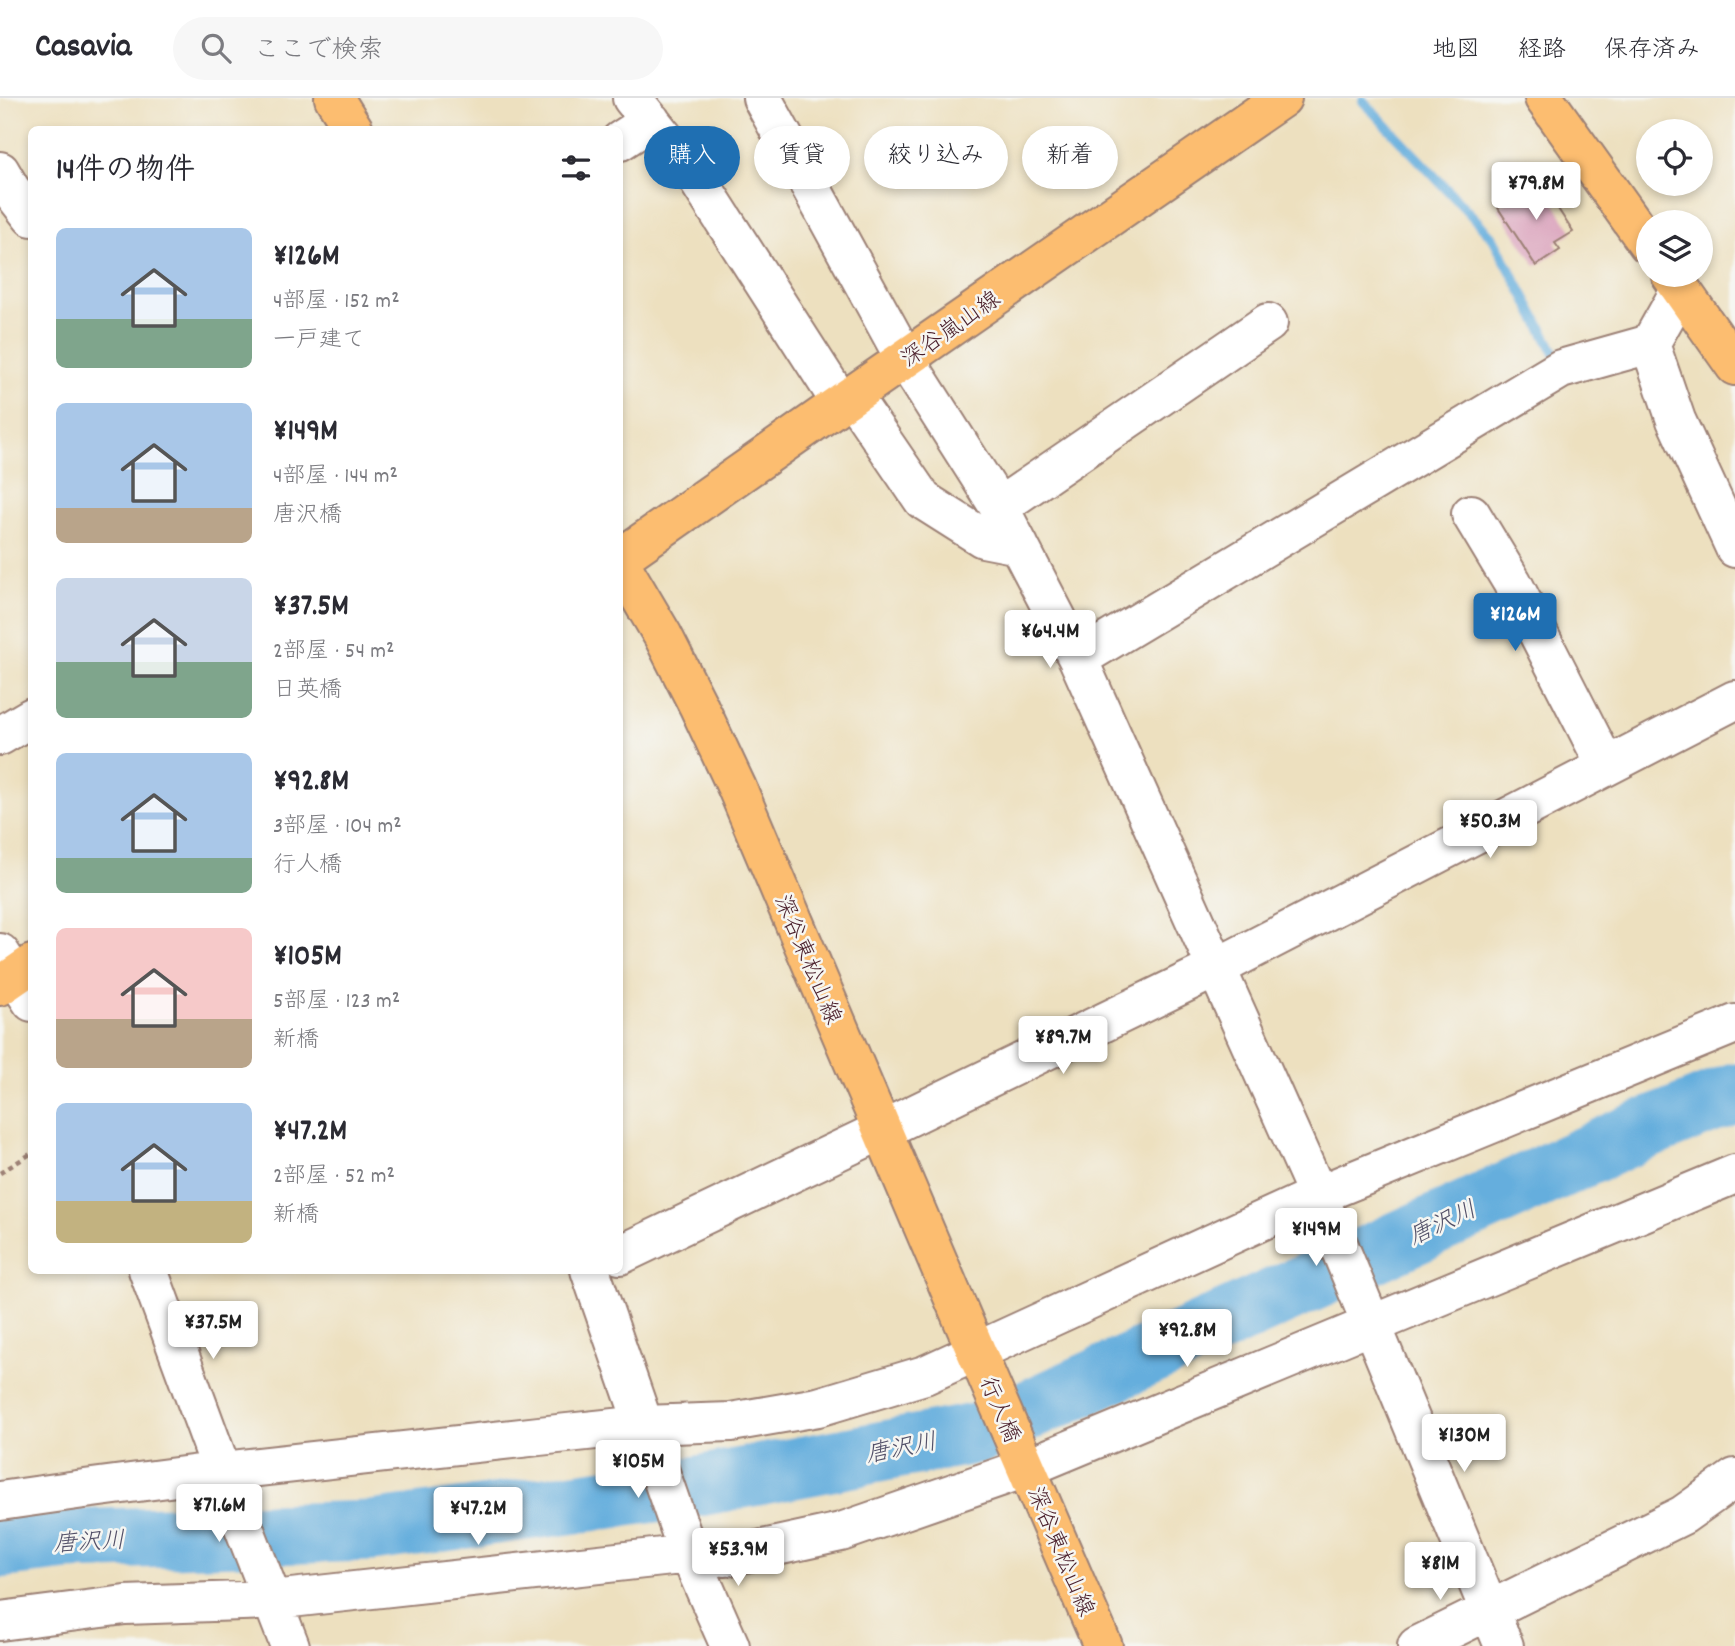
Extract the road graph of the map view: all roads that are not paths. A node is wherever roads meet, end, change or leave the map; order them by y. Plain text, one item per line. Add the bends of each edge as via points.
1 (334, 98) edge
2 (762, 98) edge
3 (1282, 98) edge
4 (1544, 98) edge
5 (640, 113) edge
6 (352, 126) edge
7 (0, 172) edge
8 (28, 212) edge
9 (1636, 227) edge
10 (1674, 287) edge
11 (1680, 287) edge
12 (1268, 323) dead end
13 (1650, 344) junction
14 (905, 359) junction
15 (1735, 366) edge
16 (847, 399) junction
17 (999, 507) junction
18 (1471, 514) dead end
19 (1019, 545) junction
20 (1735, 548) edge
21 (623, 559) edge
22 (623, 566) edge
23 (1078, 659) junction
24 (1735, 700) edge
25 (28, 719) edge
26 (0, 736) edge
27 (1606, 766) junction
28 (1217, 967) junction
29 (1735, 1024) edge
30 (882, 1130) junction
31 (1735, 1174) edge
32 (1321, 1200) junction
33 (623, 1254) edge
34 (149, 1274) edge
35 (591, 1274) edge
36 (1368, 1316) junction
37 (978, 1357) junction
38 (645, 1431) junction
39 (1023, 1462) junction
40 (224, 1478) junction
41 (1735, 1478) edge
42 (0, 1501) edge
43 (1735, 1502) edge
44 (1683, 1515) junction
45 (688, 1549) junction
46 (269, 1591) junction
47 (1489, 1611) junction
48 (0, 1621) edge
49 (290, 1646) edge
50 (730, 1646) edge
51 (1103, 1646) edge
52 (1417, 1646) edge
53 (1504, 1646) edge

1 - 6 main road
2 - 14 street
3 - 14 main road, 深谷嵐山線
4 - 9 main road
5 - 16 street via 698,180
7 - 8 street
10 - 13 street
11 - 15 main road
12 - 17 street
13 - 20 street via 1676,420
13 - 23 street via 1561,369
14 - 16 main road, 深谷嵐山線
14 - 17 street
16 - 19 street via 923,500 983,538
16 - 21 main road, 深谷嵐山線
17 - 19 street
18 - 27 street via 1512,582
19 - 23 street
22 - 30 main road, 深谷東松山線 via 663,636 737,788
23 - 28 street
24 - 27 street
25 - 26 street
27 - 28 street
28 - 30 street
28 - 32 street
29 - 32 street
30 - 33 street
30 - 37 main road, 深谷東松山線
31 - 36 street
32 - 36 street
32 - 37 street
34 - 40 street
35 - 38 street
36 - 39 street
36 - 47 street
37 - 38 street via 818,1407
37 - 39 main road, 行人橋
38 - 40 street
38 - 45 street
39 - 45 street via 841,1532 726,1557
39 - 51 main road, 深谷東松山線
40 - 42 street
40 - 46 street
41 - 44 street
43 - 44 street
44 - 47 street
45 - 46 street
45 - 50 street
46 - 48 street
46 - 49 street
47 - 52 street
47 - 53 street

